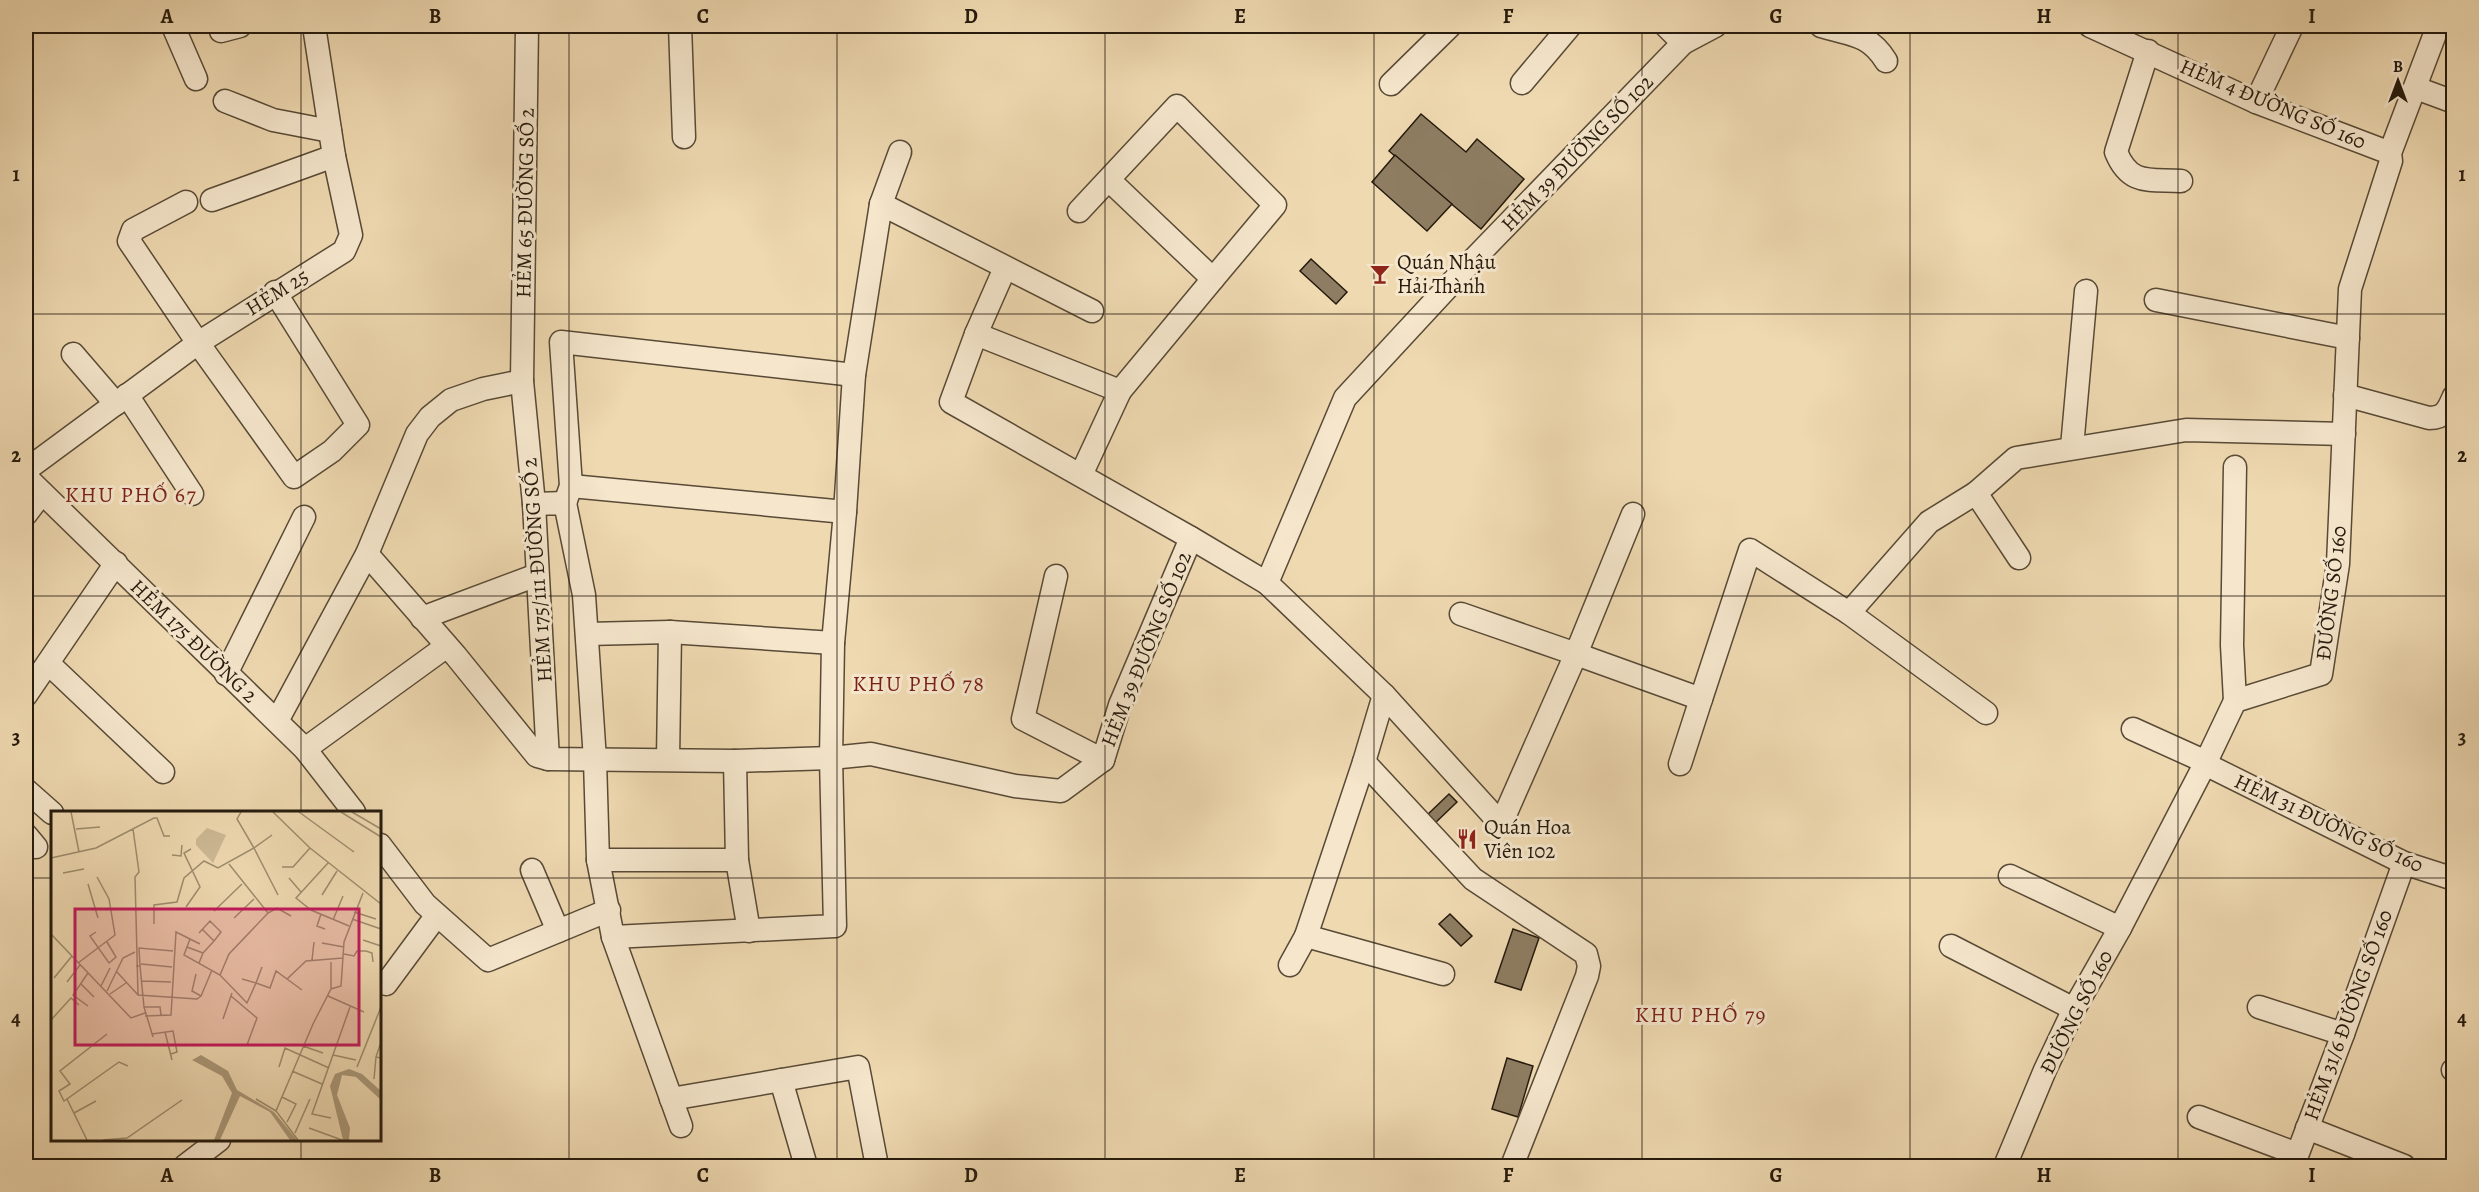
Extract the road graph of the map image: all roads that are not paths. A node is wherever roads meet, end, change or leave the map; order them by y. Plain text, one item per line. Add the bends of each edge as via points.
1 (173, 26) edge
2 (315, 26) edge
3 (528, 26) edge
4 (680, 26) edge
5 (1450, 26) edge
6 (1570, 26) edge
7 (1666, 26) edge
8 (1715, 26) edge
9 (1821, 26) edge
10 (2091, 26) edge
11 (2292, 26) edge
12 (2443, 29) edge
13 (1683, 43) junction
14 (2148, 51) junction
15 (1886, 61) dead end
16 (196, 79) dead end
17 (1522, 83) dead end
18 (1391, 84) dead end
19 (2416, 88) junction
20 (225, 101) dead end
21 (2256, 102) junction
22 (2454, 102) edge
23 (330, 131) junction
24 (684, 137) dead end
25 (900, 152) dead end
26 (2390, 153) junction
27 (334, 156) junction
28 (1109, 180) junction
29 (2181, 181) dead end
30 (212, 200) dead end
31 (186, 202) dead end
32 (881, 204) junction
33 (1079, 211) dead end
34 (1005, 268) junction
35 (1213, 279) junction
36 (2086, 291) dead end
37 (275, 292) junction
38 (2156, 300) dead end
39 (1092, 311) dead end
40 (976, 334) junction
41 (2348, 338) junction
42 (198, 343) junction
43 (73, 354) dead end
44 (854, 375) junction
45 (522, 381) junction
46 (1120, 391) junction
47 (2345, 395) junction
48 (2454, 396) edge
49 (121, 400) junction
50 (2344, 434) junction
51 (2072, 447) junction
52 (2235, 467) dead end
53 (26, 470) edge
54 (1080, 475) junction
55 (26, 477) edge
56 (42, 493) junction
57 (192, 494) dead end
58 (568, 494) junction
59 (1976, 494) junction
60 (534, 504) junction
61 (845, 512) junction
62 (26, 514) edge
63 (1633, 514) dead end
64 (304, 517) dead end
65 (1191, 537) junction
66 (368, 554) junction
67 (2019, 558) dead end
68 (116, 563) junction
69 (537, 575) junction
70 (1056, 576) dead end
71 (1267, 583) junction
72 (1461, 614) dead end
73 (1849, 614) junction
74 (422, 618) junction
75 (670, 632) junction
76 (587, 634) junction
77 (833, 643) junction
78 (447, 646) junction
79 (1576, 654) junction
80 (49, 663) junction
81 (226, 674) junction
82 (26, 695) edge
83 (1384, 695) junction
84 (1701, 699) junction
85 (2235, 700) junction
86 (1986, 713) dead end
87 (277, 721) junction
88 (2133, 729) dead end
89 (305, 749) junction
90 (831, 758) junction
91 (551, 759) junction
92 (668, 759) junction
93 (595, 760) junction
94 (1103, 760) junction
95 (735, 761) junction
96 (1364, 762) junction
97 (2206, 763) junction
98 (1680, 764) dead end
99 (163, 772) dead end
100 (26, 790) edge
101 (352, 811) edge
102 (51, 812) edge
103 (381, 846) edge
104 (598, 860) junction
105 (737, 860) junction
106 (2404, 862) junction
107 (532, 870) dead end
108 (2010, 876) dead end
109 (2454, 879) edge
110 (609, 910) junction
111 (437, 915) junction
112 (2120, 928) junction
113 (749, 930) junction
114 (558, 931) junction
115 (1306, 936) junction
116 (613, 937) junction
117 (1951, 946) dead end
118 (1290, 965) dead end
119 (1443, 974) dead end
120 (386, 984) dead end
121 (2259, 1007) dead end
122 (2074, 1009) junction
123 (2343, 1034) junction
124 (781, 1080) junction
125 (672, 1099) junction
126 (2199, 1117) dead end
127 (681, 1126) dead end
128 (2307, 1128) junction
129 (218, 1141) edge
130 (2295, 1160) edge
131 (185, 1167) edge
132 (806, 1167) edge
133 (877, 1167) edge
134 (1512, 1167) edge
135 (2005, 1167) edge
136 (2404, 1167) edge

1 - 16 street
2 - 23 street, HẺM 25
3 - 45 street, HẺM 65 ĐƯỜNG SỐ 2
4 - 24 street
5 - 18 street
6 - 17 street
7 - 13 street
8 - 13 street, HẺM 39 ĐƯỜNG SỐ 102
9 - 15 street via 1868,39
10 - 14 street, HẺM 4 ĐƯỜNG SỐ 160
11 - 21 street
12 - 19 street, ĐƯỜNG SỐ 160
13 - 71 street, HẺM 39 ĐƯỜNG SỐ 102 via 1345,398
14 - 21 street, HẺM 4 ĐƯỜNG SỐ 160
14 - 29 street via 2116,152 2122,166 2136,179
19 - 22 street
19 - 26 street, ĐƯỜNG SỐ 160
20 - 23 street via 273,120
21 - 26 street, HẺM 4 ĐƯỜNG SỐ 160
23 - 27 street, HẺM 25
25 - 32 street
26 - 41 street, ĐƯỜNG SỐ 160 via 2391,161 2350,289
27 - 30 street
27 - 37 street, HẺM 25 via 351,235 344,251
28 - 33 street
28 - 35 street
28 - 35 street via 1177,106 1275,205
31 - 42 street via 133,230 129,240
32 - 34 street
32 - 44 street
34 - 39 street
34 - 40 street
35 - 46 street
36 - 51 street
37 - 42 street, HẺM 25
37 - 42 street via 358,425 332,451 294,477
38 - 41 street
40 - 46 street
40 - 54 street via 951,402
41 - 47 street, ĐƯỜNG SỐ 160
42 - 49 street, HẺM 25
43 - 49 street
44 - 58 street via 561,342
44 - 61 street
45 - 60 street, HẺM 175/111 ĐƯỜNG SỐ 2
45 - 66 street via 451,400 430,417 417,434
46 - 54 street
47 - 48 street via 2429,418 2444,415
47 - 50 street, ĐƯỜNG SỐ 160
49 - 53 street, HẺM 25
49 - 57 street
50 - 51 street via 2186,430
50 - 85 street, ĐƯỜNG SỐ 160 via 2338,564 2321,674
51 - 59 street via 2016,458
52 - 85 street
54 - 65 street
55 - 56 street, HẺM 175 ĐƯỜNG 2
56 - 62 street
56 - 68 street, HẺM 175 ĐƯỜNG 2
58 - 60 street
58 - 61 street
58 - 76 street
59 - 67 street
59 - 73 street via 1929,522
60 - 69 street, HẺM 175/111 ĐƯỜNG SỐ 2
61 - 77 street
63 - 79 street
64 - 81 street
65 - 71 street
65 - 94 street, HẺM 39 ĐƯỜNG SỐ 102 via 1120,705
66 - 74 street
66 - 87 street
68 - 80 street
68 - 81 street, HẺM 175 ĐƯỜNG 2
69 - 74 street
69 - 91 street, HẺM 175/111 ĐƯỜNG SỐ 2
70 - 94 street, HẺM 39 ĐƯỜNG SỐ 102 via 1023,719
71 - 83 street
72 - 79 street
73 - 84 street via 1750,550
73 - 86 street
74 - 78 street
75 - 76 street
75 - 77 street
75 - 92 street
76 - 93 street
77 - 90 street
78 - 89 street
78 - 91 street via 537,756
79 - 83 street via 1501,824
79 - 84 street
80 - 82 street
80 - 99 street
81 - 87 street, HẺM 175 ĐƯỜNG 2
83 - 96 street
84 - 98 street
85 - 97 street, ĐƯỜNG SỐ 160
87 - 89 street, HẺM 175 ĐƯỜNG 2
88 - 97 street, HẺM 31 ĐƯỜNG SỐ 160
89 - 101 street, HẺM 175 ĐƯỜNG 2
90 - 94 street, HẺM 39 ĐƯỜNG SỐ 102 via 871,754 1015,786 1061,791
90 - 95 street
90 - 113 street via 835,926
91 - 93 street
92 - 93 street
92 - 95 street
93 - 104 street
95 - 105 street
96 - 115 street
96 - 134 street via 1473,879 1586,954 1587,976
97 - 106 street, HẺM 31 ĐƯỜNG SỐ 160
97 - 112 street, ĐƯỜNG SỐ 160
100 - 102 street
103 - 111 street
104 - 105 street
104 - 110 street
105 - 113 street
106 - 109 street, HẺM 31 ĐƯỜNG SỐ 160
106 - 123 street, HẺM 31/6 ĐƯỜNG SỐ 160
107 - 114 street
108 - 112 street
110 - 114 street
110 - 116 street
111 - 114 street via 488,960
111 - 120 street
112 - 122 street, ĐƯỜNG SỐ 160
113 - 116 street
115 - 118 street
115 - 119 street
116 - 125 street
117 - 122 street
121 - 123 street
122 - 135 street, ĐƯỜNG SỐ 160 via 2044,1070
123 - 128 street, HẺM 31/6 ĐƯỜNG SỐ 160
124 - 125 street
124 - 132 street
124 - 133 street via 858,1067
125 - 127 street
126 - 130 street
128 - 130 street, HẺM 31/6 ĐƯỜNG SỐ 160
128 - 136 street
129 - 131 street

